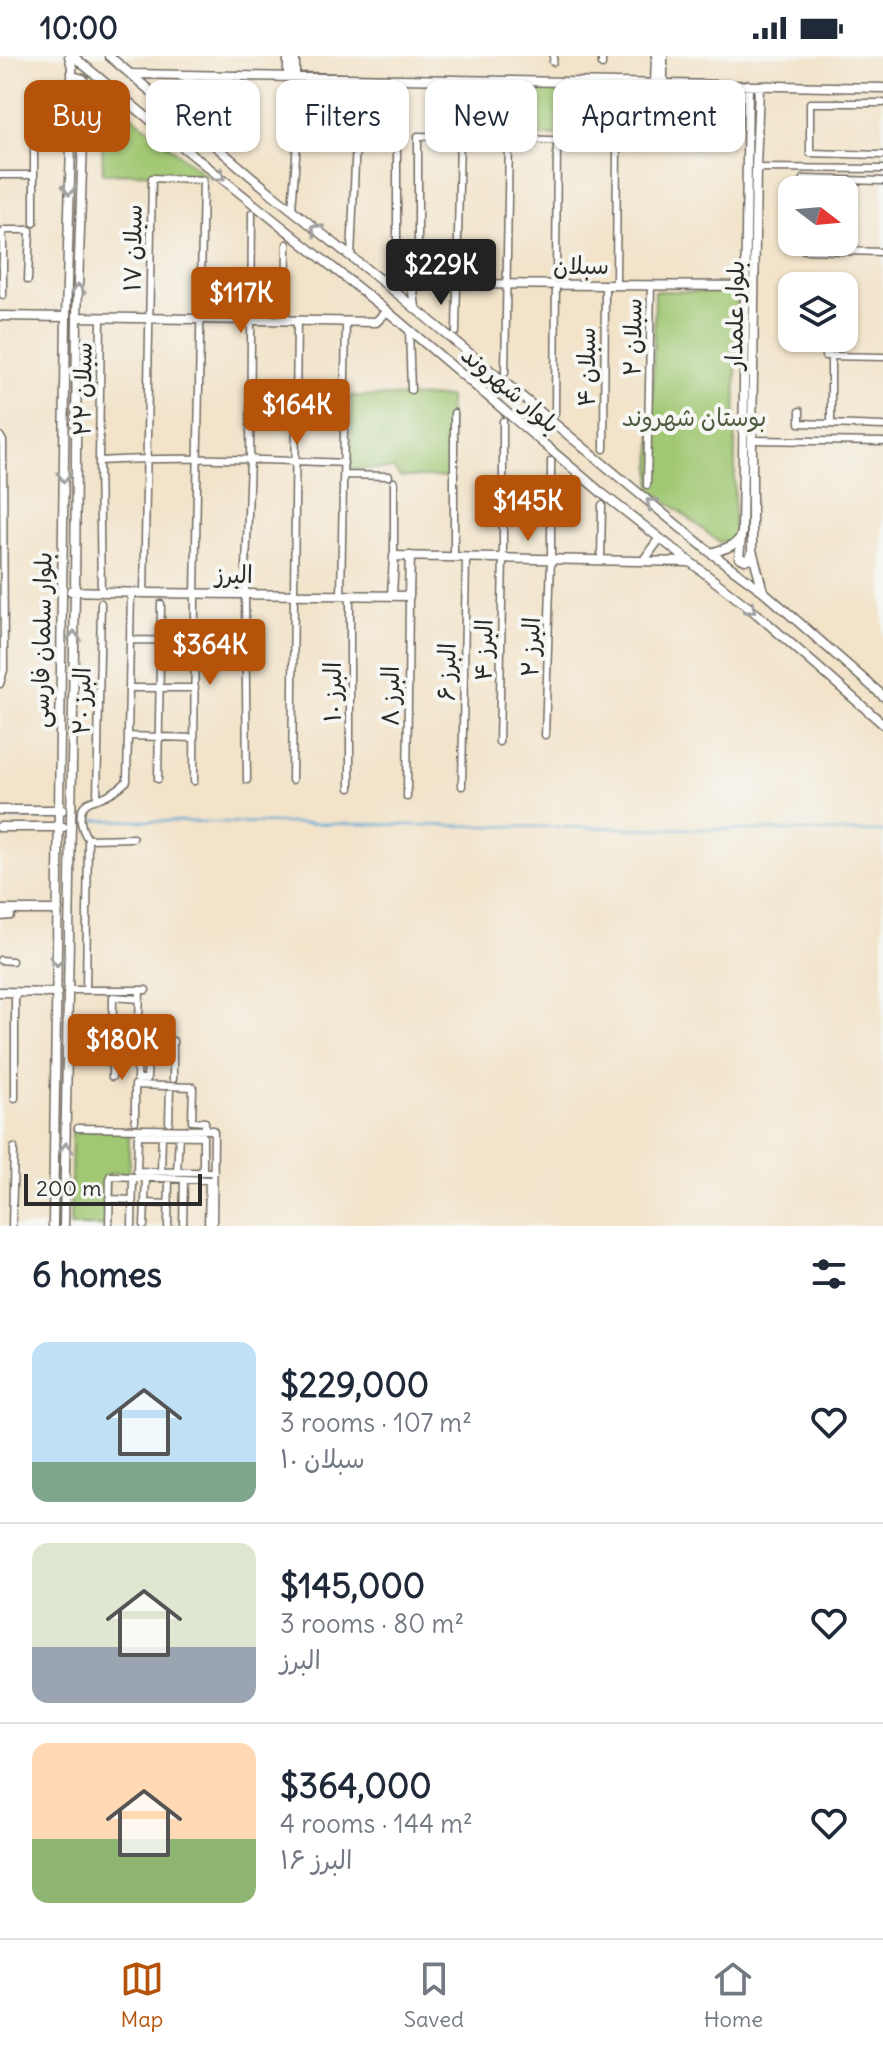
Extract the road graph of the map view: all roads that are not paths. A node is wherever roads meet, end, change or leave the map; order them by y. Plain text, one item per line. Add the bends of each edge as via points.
1 (71, 56) edge
2 (109, 56) edge
3 (288, 56) edge
4 (295, 56) edge
5 (602, 56) edge
6 (656, 56) edge
7 (663, 56) edge
8 (602, 65) dead end
9 (131, 74) junction
10 (200, 75) junction
11 (291, 76) junction
12 (72, 80) edge
13 (101, 80) edge
14 (188, 80) edge
15 (659, 80) edge
16 (660, 80) edge
17 (553, 82) edge
18 (745, 85) edge
19 (748, 85) junction
20 (759, 86) junction
21 (146, 87) edge
22 (867, 88) junction
23 (883, 88) edge
24 (868, 103) junction
25 (883, 103) edge
26 (130, 104) edge
27 (425, 136) edge
28 (34, 152) edge
29 (70, 152) edge
30 (82, 152) edge
31 (222, 152) edge
32 (397, 152) edge
33 (460, 152) edge
34 (509, 152) edge
35 (557, 152) edge
36 (617, 152) edge
37 (883, 155) edge
38 (756, 168) junction
39 (860, 169) junction
40 (883, 169) edge
41 (0, 175) edge
42 (34, 175) junction
43 (860, 181) joint
44 (883, 181) edge
45 (271, 193) junction
46 (255, 210) junction
47 (293, 211) junction
48 (34, 223) dead end
49 (277, 224) junction
50 (1, 234) edge
51 (287, 244) dead end
52 (858, 249) edge
53 (883, 252) edge
54 (351, 257) junction
55 (418, 269) dead end
56 (379, 279) junction
57 (28, 280) dead end
58 (397, 280) junction
59 (418, 281) junction
60 (457, 284) junction
61 (506, 284) junction
62 (556, 285) junction
63 (605, 285) junction
64 (616, 285) junction
65 (651, 285) junction
66 (749, 286) junction
67 (3, 295) dead end
68 (416, 309) junction
69 (387, 311) junction
70 (0, 316) edge
71 (66, 317) junction
72 (77, 317) junction
73 (101, 317) junction
74 (149, 318) junction
75 (201, 319) junction
76 (251, 320) junction
77 (286, 320) junction
78 (297, 320) junction
79 (346, 321) junction
80 (409, 330) junction
81 (456, 332) dead end
82 (883, 357) edge
83 (505, 373) dead end
84 (411, 390) dead end
85 (537, 410) junction
86 (800, 411) dead end
87 (454, 413) dead end
88 (555, 413) dead end
89 (503, 421) dead end
90 (520, 422) junction
91 (831, 424) junction
92 (859, 425) junction
93 (883, 426) edge
94 (0, 436) edge
95 (752, 440) junction
96 (859, 442) junction
97 (883, 442) edge
98 (584, 449) junction
99 (604, 449) dead end
100 (146, 458) junction
101 (198, 458) junction
102 (250, 460) junction
103 (99, 461) junction
104 (296, 461) junction
105 (551, 461) dead end
106 (344, 463) junction
107 (570, 465) junction
108 (344, 475) junction
109 (647, 485) dead end
110 (602, 505) dead end
111 (742, 538) junction
112 (659, 539) junction
113 (752, 550) junction
114 (711, 553) junction
115 (394, 556) junction
116 (410, 556) junction
117 (454, 558) junction
118 (466, 558) junction
119 (503, 558) junction
120 (551, 559) junction
121 (601, 559) junction
122 (644, 560) junction
123 (689, 562) junction
124 (1, 581) edge
125 (62, 591) junction
126 (75, 591) junction
127 (763, 591) junction
128 (101, 592) junction
129 (131, 593) junction
130 (144, 593) junction
131 (195, 594) junction
132 (245, 595) junction
133 (293, 595) junction
134 (345, 596) junction
135 (392, 596) junction
136 (409, 596) junction
137 (101, 603) dead end
138 (161, 604) dead end
139 (130, 640) junction
140 (160, 641) junction
141 (195, 641) junction
142 (0, 684) edge
143 (129, 688) junction
144 (160, 688) junction
145 (195, 688) junction
146 (883, 696) edge
147 (883, 724) edge
148 (545, 735) dead end
149 (128, 736) junction
150 (159, 736) junction
151 (194, 738) junction
152 (499, 742) dead end
153 (71, 779) junction
154 (158, 779) dead end
155 (59, 780) junction
156 (247, 780) dead end
157 (292, 780) dead end
158 (194, 781) dead end
159 (462, 786) dead end
160 (350, 788) dead end
161 (407, 797) dead end
162 (97, 799) junction
163 (0, 810) edge
164 (71, 810) junction
165 (59, 811) junction
166 (71, 826) junction
167 (0, 827) edge
168 (59, 827) junction
169 (133, 838) dead end
170 (88, 839) junction
171 (59, 855) junction
172 (71, 855) junction
173 (0, 910) edge
174 (58, 910) junction
175 (11, 916) dead end
176 (0, 917) edge
177 (0, 960) edge
178 (12, 961) dead end
179 (68, 990) junction
180 (86, 990) junction
181 (0, 992) edge
182 (15, 992) junction
183 (57, 993) junction
184 (140, 999) junction
185 (139, 1040) junction
186 (149, 1040) junction
187 (138, 1060) junction
188 (148, 1060) junction
189 (173, 1062) junction
190 (112, 1077) dead end
191 (171, 1082) junction
192 (15, 1098) dead end
193 (135, 1121) dead end
194 (169, 1122) dead end
195 (78, 1128) dead end
196 (205, 1130) junction
197 (179, 1135) junction
198 (162, 1136) junction
199 (14, 1148) dead end
200 (161, 1171) junction
201 (177, 1172) junction
202 (203, 1172) junction
203 (214, 1172) junction
204 (133, 1177) junction
205 (146, 1178) junction
206 (169, 1179) junction
207 (184, 1179) junction
208 (109, 1199) junction
209 (132, 1200) junction
210 (145, 1203) junction
211 (169, 1204) junction
212 (12, 1226) edge
213 (53, 1226) edge
214 (64, 1226) edge
215 (109, 1226) edge
216 (132, 1226) edge
217 (144, 1226) edge
218 (168, 1226) edge
219 (183, 1226) edge
220 (211, 1226) edge

1 - 12 main road, بلوار سلمان فارسی
1 - 13 main road, بلوار شهروند
2 - 9 main road, بلوار شهروند
3 - 11 main road
4 - 11 main road
5 - 8 street
6 - 15 main road
7 - 16 main road
9 - 10 main road
9 - 21 main road, بلوار شهروند
10 - 11 main road
10 - 14 main road
11 - 17 main road
18 - 19 main road
19 - 20 main road
19 - 66 main road, بلوار علمدار
20 - 22 main road
20 - 38 main road, بلوار علمدار
22 - 23 main road
22 - 24 street
24 - 25 street
24 - 37 street via 810,103 810,153
26 -> 46 main road, بلوار شهروند
27 - 55 street via 418,136
28 - 42 street
29 -> 71 main road, بلوار سلمان فارسی
72 -> 30 main road, بلوار سلمان فارسی
31 - 45 main road, بلوار شهروند
32 - 58 street
33 - 60 street
34 - 61 street
35 - 62 street
36 - 64 street
38 - 39 street
38 - 66 main road, بلوار علمدار
39 - 40 street
39 - 43 street
41 - 42 street
42 - 48 street
43 - 44 street
45 - 46 main road via 269,203
45 - 47 main road, بلوار شهروند
46 - 49 main road, بلوار شهروند
46 - 76 street
47 - 49 main road via 279,209
54 -> 47 main road, بلوار شهروند
47 - 54 street via 298,117 357,117
49 - 69 main road, بلوار شهروند
50 - 57 street via 30,230
50 - 67 street
51 - 77 street
52 - 53 street
54 - 56 main road, بلوار شهروند
56 - 58 main road, سبلان
56 - 68 main road, بلوار شهروند
58 - 59 main road, سبلان
59 - 60 main road, سبلان
59 - 68 main road via 413,292
60 - 61 main road, سبلان
60 - 81 street
61 - 62 main road, سبلان
61 - 83 street
62 - 63 main road, سبلان
62 - 88 street
63 - 64 main road, سبلان
63 - 99 street, سبلان ۴
64 - 65 main road, سبلان
65 - 66 main road, سبلان
65 - 109 street, سبلان ۲
66 - 95 main road, بلوار علمدار
66 - 111 main road, بلوار علمدار
68 - 85 main road, بلوار شهروند
69 - 79 main road via 376,322
69 - 80 main road, بلوار شهروند
70 - 71 main road
71 -> 125 main road, بلوار سلمان فارسی
72 - 73 main road
72 - 126 main road, بلوار سلمان فارسی
73 - 74 main road
73 - 103 street, سبلان ۲۲
74 - 75 main road
74 - 75 street, سبلان ۱۷ via 152,178 203,180
74 - 100 street, سبلان ۱۷
75 - 76 main road
75 - 101 street
76 - 77 main road
76 - 102 street
77 - 78 main road
78 - 79 main road
78 - 104 street
79 - 106 street, البرز ۱۰
80 - 84 street
80 - 90 main road, بلوار شهروند
82 - 91 street via 828,356
85 - 90 main road via 547,431
85 - 98 main road, بلوار شهروند
86 - 91 street via 800,423
87 - 117 street
89 - 119 street, البرز ۴
90 - 107 main road, بلوار شهروند
91 - 92 street
92 - 93 street
92 - 96 street
94 - 124 street
95 - 96 street
95 - 113 main road, بلوار علمدار
96 - 97 street
98 - 107 main road via 568,443 564,447
114 -> 98 main road, بلوار شهروند
100 - 101 street
100 - 103 street
100 - 130 street, سبلان ۱۷
101 - 102 street
101 - 131 street
102 - 104 street
102 - 132 street
103 - 128 street, سبلان ۲۲
104 - 106 street
104 - 133 street
105 - 120 street, البرز ۲
106 - 108 street, البرز ۱۰
107 - 112 main road, بلوار شهروند
108 - 115 street via 392,479
108 - 134 street, البرز ۱۰
110 - 121 street
111 - 113 main road via 739,557 750,558
111 - 114 main road
112 - 122 main road
112 - 123 main road, بلوار شهروند
113 - 127 main road, بلوار علمدار
114 - 127 main road, بلوار شهروند
115 - 116 main road
115 - 135 main road
116 - 117 main road
116 - 136 main road
117 - 118 main road
118 - 119 main road
118 - 159 street, البرز ۶
119 - 120 main road
119 - 152 street, البرز ۴
120 - 121 main road
120 - 148 street, البرز ۲
121 - 122 main road
122 - 123 main road
123 -> 147 main road, بلوار شهروند
124 - 142 street
125 - 126 main road, البرز
125 - 155 main road, بلوار سلمان فارسی
126 - 128 main road, البرز
153 -> 126 main road, بلوار سلمان فارسی
127 - 146 main road, بلوار شهروند
128 - 129 main road, البرز
129 - 130 main road, البرز
129 - 139 street
130 - 131 main road, البرز
131 - 132 main road, البرز
131 - 141 street
132 - 133 main road, البرز
132 - 156 street
133 - 134 main road, البرز
133 - 157 street
134 - 135 main road, البرز
134 - 160 street, البرز ۱۰
135 - 136 main road, البرز
136 - 161 street, البرز ۸
137 - 162 street, البرز ۲۰
138 - 140 street
139 - 140 street
139 - 143 street
140 - 141 street
140 - 144 street
141 - 145 street
143 - 144 street
143 - 149 street
144 - 145 street
144 - 150 street
145 - 151 street
149 - 150 street
149 - 162 street via 127,781
150 - 151 street
150 - 154 street
151 - 158 street
153 - 155 main road
153 - 164 main road, بلوار سلمان فارسی
155 - 165 main road, بلوار سلمان فارسی
162 - 170 street via 81,811
163 - 165 main road
164 - 165 main road
164 - 166 main road, بلوار سلمان فارسی
165 - 168 main road, بلوار سلمان فارسی
166 - 168 main road
166 - 172 main road, بلوار سلمان فارسی
167 - 168 main road
168 - 171 main road, بلوار سلمان فارسی
169 - 170 street
170 - 180 street
171 - 172 main road
171 - 174 main road, بلوار سلمان فارسی
172 - 179 main road, بلوار سلمان فارسی
173 - 174 main road
174 -> 183 main road, بلوار سلمان فارسی
175 - 176 street
177 - 178 street
179 - 180 street
214 -> 179 main road, بلوار سلمان فارسی
180 - 184 street via 143,990
181 - 182 main road
182 - 183 main road
182 - 192 street
183 - 213 main road, بلوار سلمان فارسی
184 - 185 street
184 - 190 street via 113,997
185 - 186 street
185 - 187 street
186 - 188 street
186 - 189 street via 173,1041
187 - 188 street
187 - 188 street via 137,1079 147,1079
188 - 189 street
189 - 191 street
191 - 193 street via 135,1085
191 - 194 street
191 - 196 street via 193,1087 192,1121 205,1122
195 - 196 street
196 - 203 street via 213,1130
197 - 198 street
197 - 201 street
197 - 202 street via 203,1136
198 - 200 street
198 - 200 street via 138,1135 137,1171
199 - 212 street
200 - 201 street
201 - 202 street
202 - 203 street
203 - 220 street
204 - 205 street
204 - 208 street via 110,1176
204 - 209 street
205 - 206 street
205 - 210 street
206 - 207 street
206 - 211 street
207 - 219 street
207 - 220 street via 209,1180
208 - 209 street
208 - 215 street
209 - 216 street
210 - 211 street
210 - 217 street
211 - 218 street

